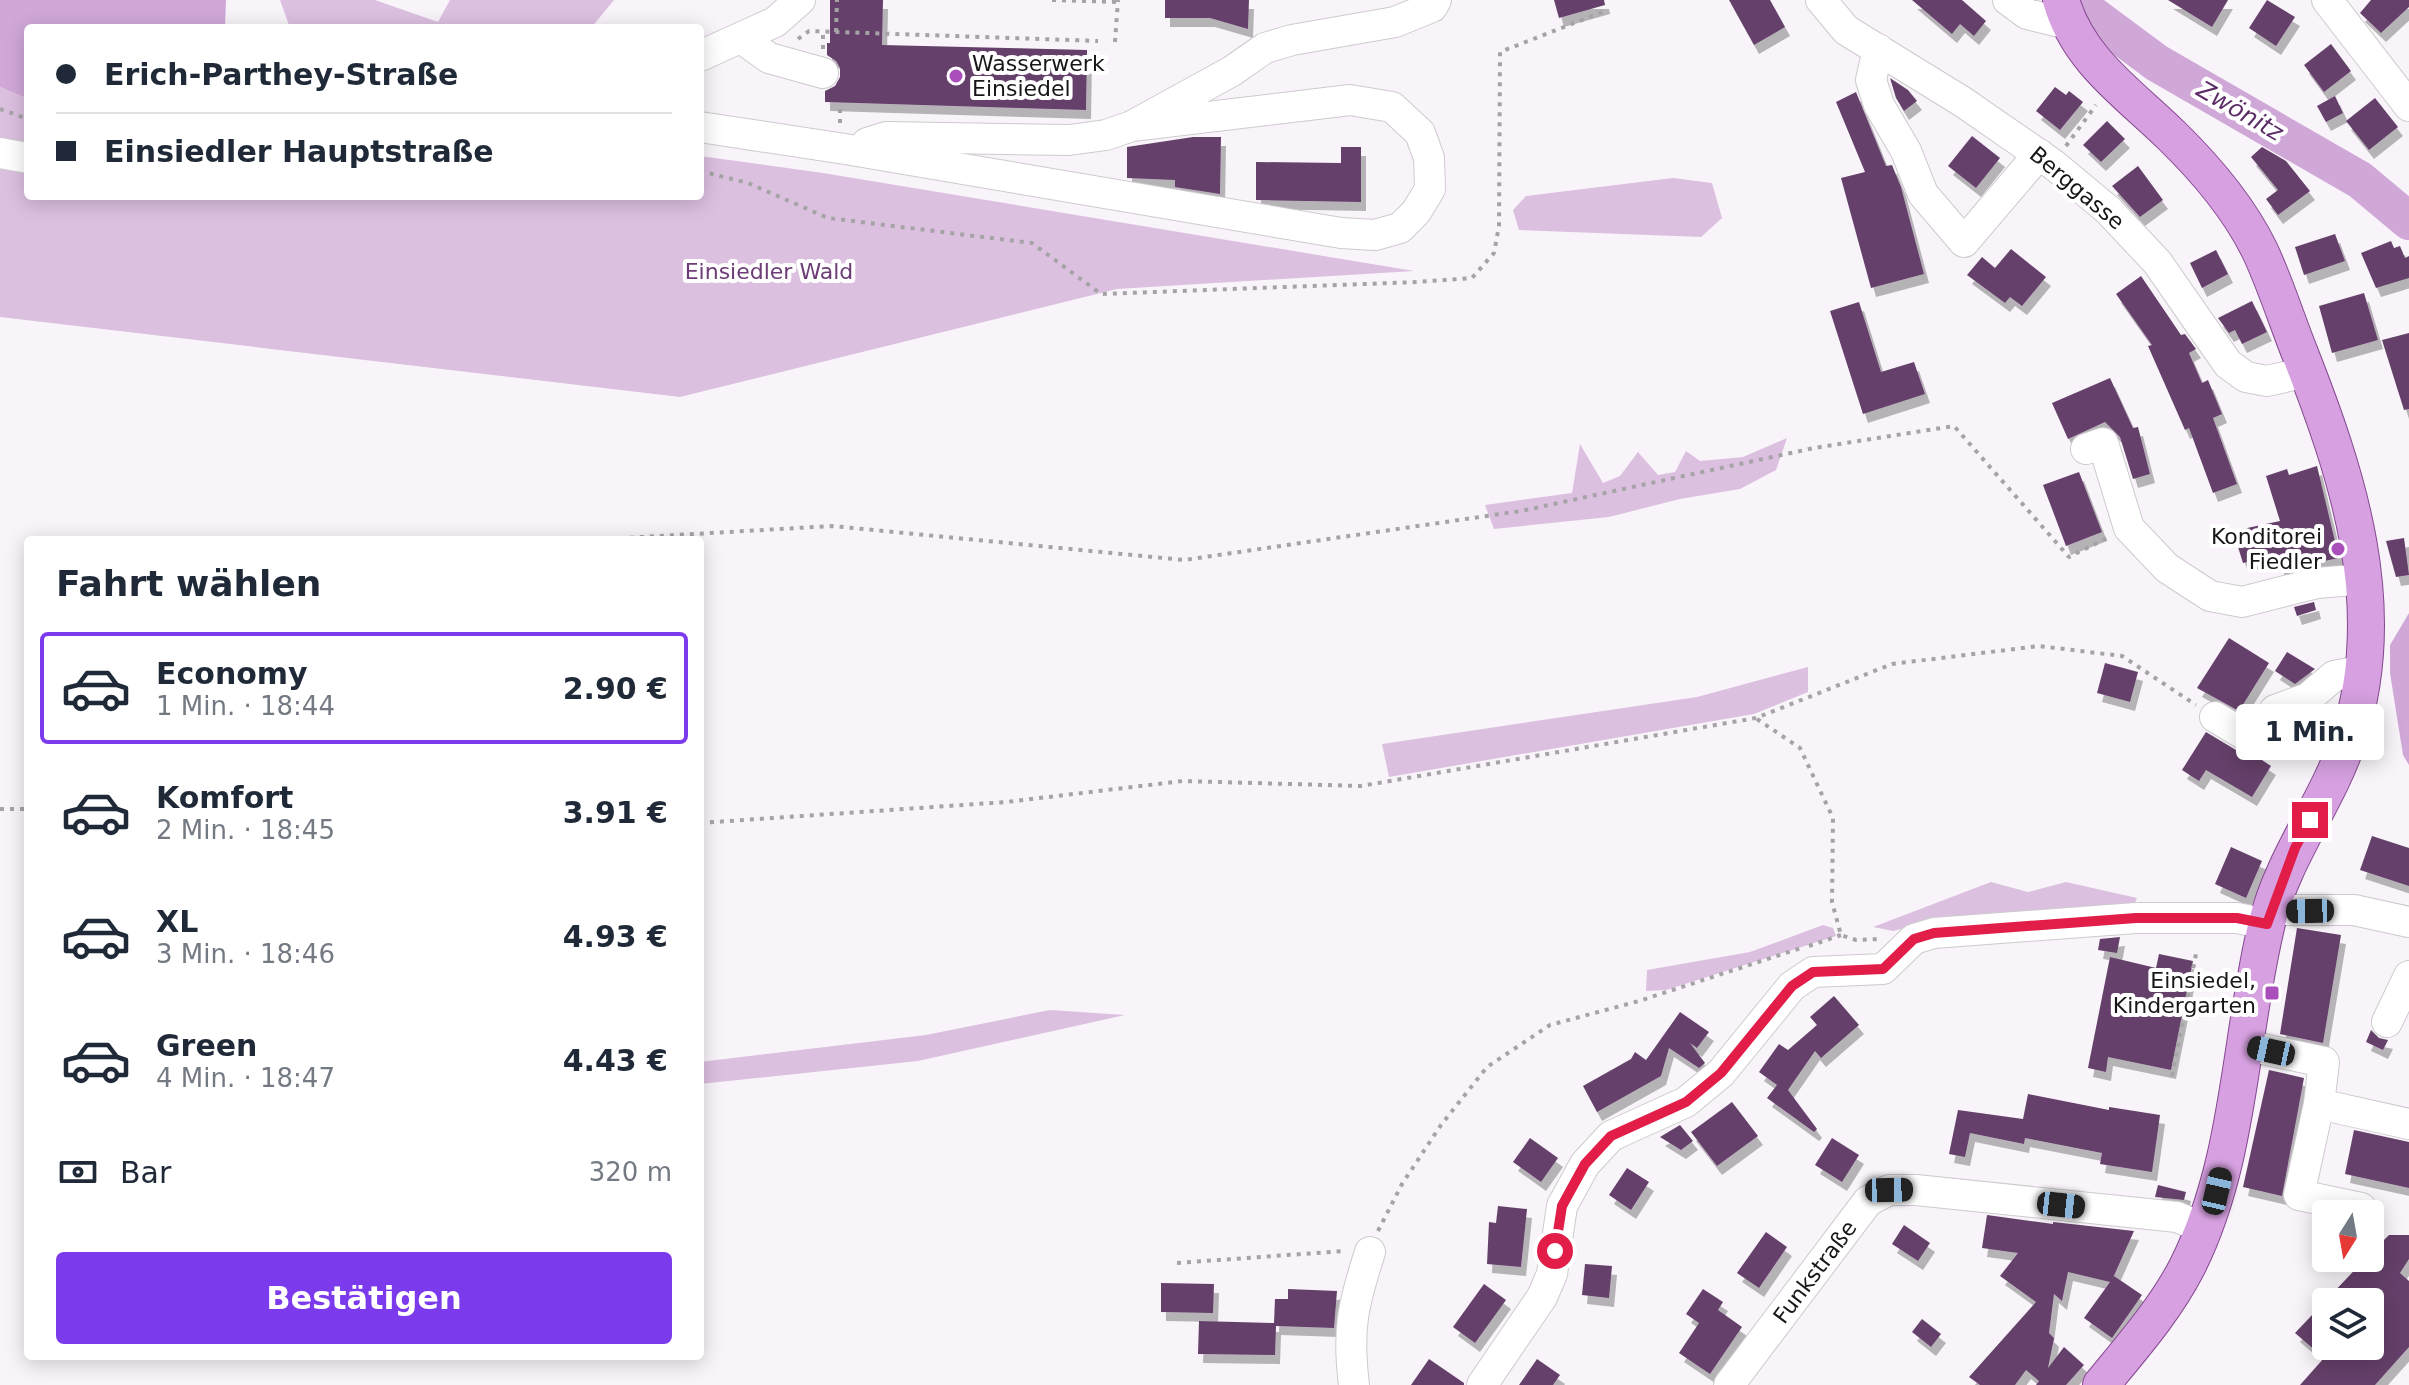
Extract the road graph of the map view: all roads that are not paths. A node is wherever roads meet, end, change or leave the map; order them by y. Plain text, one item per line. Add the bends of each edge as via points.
1 (800, 0) edge
2 (1436, 0) edge
3 (1821, 0) edge
4 (2008, 0) edge
5 (2327, 0) edge
6 (2065, 12) edge
7 (741, 38) junction
8 (1878, 49) junction
9 (704, 54) edge
10 (823, 73) dead end
11 (2409, 106) edge
12 (1132, 126) junction
13 (704, 127) edge
14 (843, 139) junction
15 (0, 153) edge
16 (2039, 154) junction
17 (24, 157) edge
18 (2307, 372) junction
19 (2086, 449) dead end
20 (2366, 579) junction
21 (2365, 670) junction
22 (2215, 717) road end
23 (2269, 917) junction
24 (2409, 922) edge
25 (2409, 976) edge
26 (2387, 1022) dead end
27 (2244, 1045) junction
28 (2319, 1104) junction
29 (2409, 1124) edge
30 (2323, 1200) edge
31 (2203, 1228) junction
32 (1370, 1252) road end
33 (1354, 1385) edge
34 (1482, 1385) edge
35 (1729, 1385) edge
36 (2101, 1385) edge

1 - 7 street via 775,22
2 - 12 street via 1432,7 1395,22 1265,48
3 - 8 street, Berggasse via 1846,30
4 - 6 street via 2027,14
5 - 11 street
6 - 18 main road via 2113,84 2224,194 2259,249
7 - 9 street
7 - 10 street via 769,58
8 - 16 street, Berggasse
8 - 16 street via 1871,80 1879,105 1923,194 1964,242
12 - 14 street via 1069,140
12 - 14 street via 1350,100 1392,107 1420,133 1429,158 1430,189 1400,228 1375,235 1341,233
13 - 14 street
15 - 17 street
16 - 18 street, Berggasse via 2108,210 2157,262 2228,364 2246,377 2267,381
18 - 20 main road via 2342,469
19 - 20 street via 2103,443 2129,528 2167,568 2210,596 2242,602 2317,583
20 - 21 main road
21 - 22 street via 2334,676 2308,698 2275,710 2255,741
21 - 23 main road via 2339,765 2295,848
23 - 24 street via 2354,910
23 - 27 main road
23 - 34 street via 2136,918 1934,933 1914,939 1883,969 1813,972 1792,986 1721,1073 1686,1102 1611,1136 1585,1164 1562,1206 1552,1274 1542,1297
25 - 26 street
27 - 28 street via 2324,1062
27 - 31 main road via 2221,1175
28 - 29 street
28 - 30 street via 2299,1195
31 - 35 street, Funkstraße via 2177,1217 1889,1190 1868,1201
31 - 36 main road via 2152,1323
32 - 33 street via 1353,1305 1349,1349

